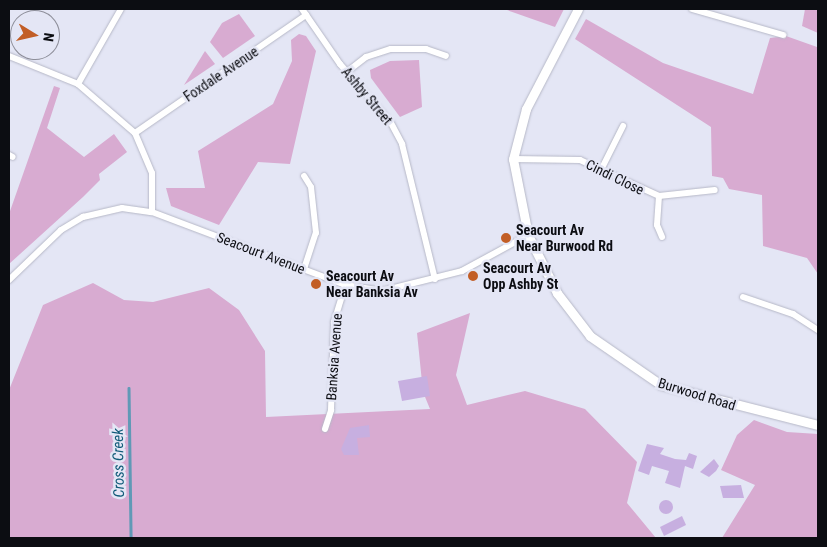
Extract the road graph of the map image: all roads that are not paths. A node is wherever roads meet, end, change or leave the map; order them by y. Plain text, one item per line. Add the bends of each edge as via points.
1 (121, 9) edge
2 (578, 9) edge
3 (692, 9) edge
4 (304, 12) edge
5 (783, 35) dead end
6 (9, 56) edge
7 (446, 56) dead end
8 (348, 71) junction
9 (78, 84) junction
10 (623, 126) dead end
11 (135, 133) junction
12 (514, 159) junction
13 (602, 168) junction
14 (304, 176) dead end
15 (715, 190) dead end
16 (659, 196) junction
17 (152, 212) junction
18 (528, 235) junction
19 (662, 237) dead end
20 (304, 269) junction
21 (435, 279) junction
22 (9, 280) edge
23 (346, 285) junction
24 (743, 297) dead end
25 (818, 330) edge
26 (818, 425) edge
27 (325, 429) dead end

1 - 9 street
2 - 12 main road, Burwood Road via 526,109
3 - 5 street
4 - 8 street, Ashby Street
4 - 11 street, Foxdale Avenue
6 - 9 street
7 - 8 street via 426,49 391,49 366,57
8 - 21 street, Ashby Street via 391,123 402,144
9 - 11 street
10 - 13 street
11 - 17 street via 152,173
12 - 13 street, Cindi Close via 567,158
12 - 18 main road, Burwood Road
13 - 16 street, Cindi Close via 638,190
14 - 20 street via 311,187 316,233
15 - 16 street, Cindi Close
16 - 19 street via 657,225
17 - 20 street, Seacourt Avenue
17 - 22 street, Seacourt Avenue via 122,208 83,217 36,250
18 - 21 street, Seacourt Avenue via 477,264
18 - 26 main road, Burwood Road via 570,315 636,372 685,393
20 - 23 street, Seacourt Avenue
21 - 23 street, Seacourt Avenue via 382,291
23 - 27 street, Banksia Avenue via 334,322 331,410
24 - 25 street via 793,314

